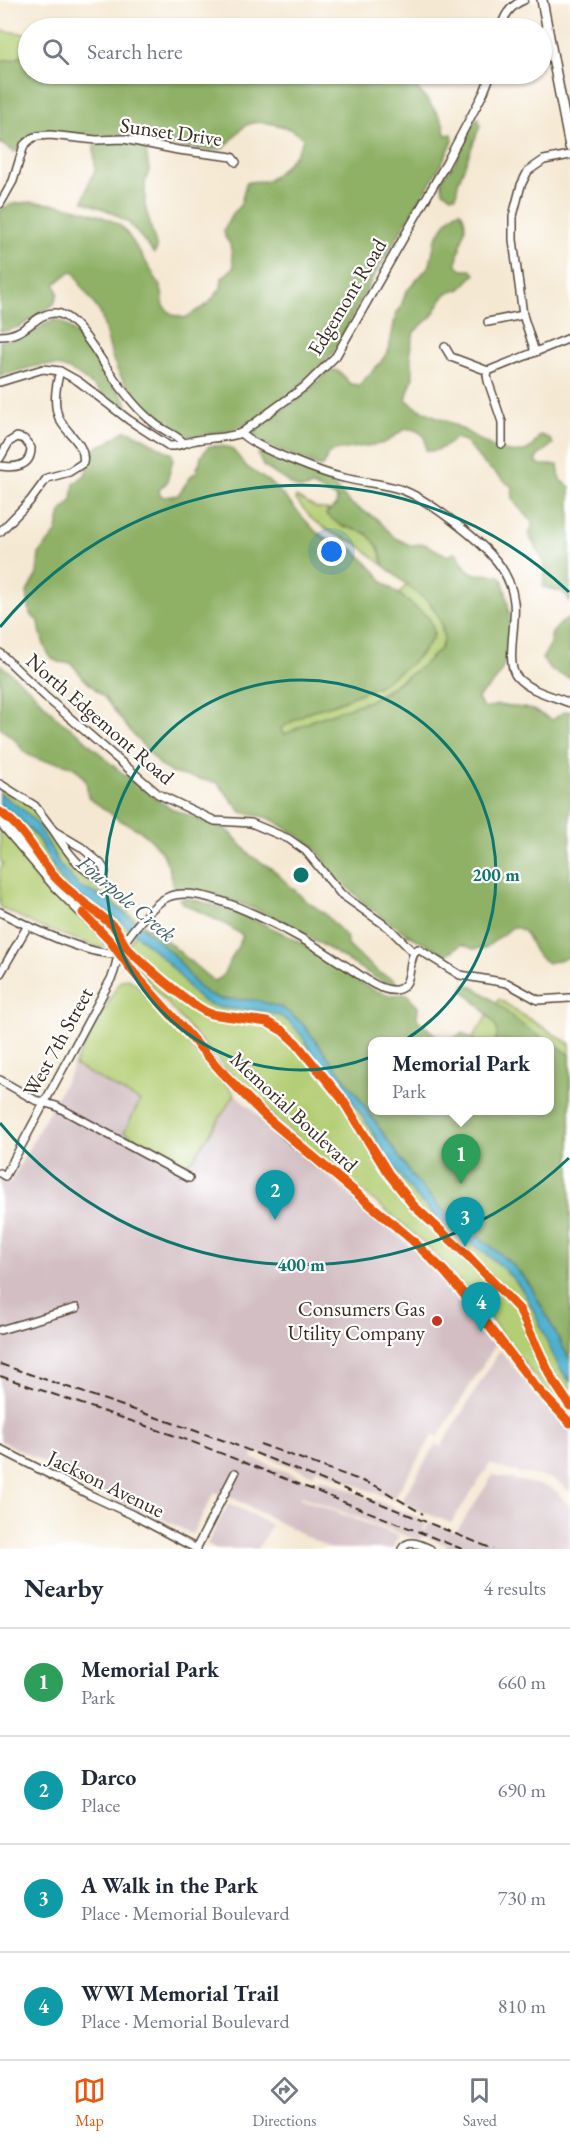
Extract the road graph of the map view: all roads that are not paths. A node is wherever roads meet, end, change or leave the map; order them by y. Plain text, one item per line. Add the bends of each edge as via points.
1 (524, 0) edge
2 (542, 0) edge
3 (505, 18) edge
4 (545, 18) edge
5 (552, 52) edge
6 (487, 84) edge
7 (570, 147) edge
8 (570, 155) edge
9 (236, 162) dead end
10 (0, 204) edge
11 (523, 315) junction
12 (488, 322) dead end
13 (0, 336) edge
14 (570, 338) edge
15 (445, 347) dead end
16 (535, 351) junction
17 (489, 370) junction
18 (60, 371) junction
19 (0, 382) edge
20 (241, 433) junction
21 (184, 443) junction
22 (502, 444) dead end
23 (0, 458) edge
24 (0, 466) edge
25 (0, 532) edge
26 (0, 653) edge
27 (570, 703) edge
28 (0, 784) edge
29 (0, 820) edge
30 (54, 831) junction
31 (0, 912) edge
32 (27, 927) junction
33 (119, 953) junction
34 (414, 953) junction
35 (0, 974) edge
36 (570, 998) edge
37 (0, 1080) edge
38 (44, 1103) junction
39 (2, 1174) edge
40 (189, 1178) dead end
41 (76, 1308) dead end
42 (0, 1330) edge
43 (570, 1423) edge
44 (0, 1450) edge
45 (235, 1473) dead end
46 (196, 1549) edge
47 (402, 1549) edge
48 (430, 1549) edge

1 - 3 street
2 - 4 street
5 - 7 street
6 - 20 street, Edgemont Road via 336,356 304,387
8 - 11 street via 538,163 520,185 512,229
9 - 10 street, Sunset Drive via 232,157 124,139 38,136 24,145
11 - 12 street
11 - 16 street
13 - 21 street via 20,332 46,314 63,316 87,337 143,414
14 - 16 street
15 - 17 street via 454,359
16 - 17 street
17 - 22 street via 487,375 504,428
18 - 19 street via 43,369
18 - 21 street, Edgemont Road via 166,445
18 - 25 street via 58,413 82,449 82,463 76,469 47,478
20 - 21 street, Edgemont Road
20 - 27 street via 253,443 325,473 413,494 480,543 501,566 512,592 514,674 530,687
23 - 24 street via 17,436 31,448 22,465
26 - 34 street, North Edgemont Road via 46,698 152,788 215,821 251,823 294,843 310,855 341,894 389,928
28 - 30 street via 35,806
29 - 33 street, Memorial Boulevard
30 - 30 street via 102,866 103,876 90,874
31 - 32 street
32 - 33 street via 109,955
32 - 35 street
33 - 34 street, West 7th Street via 156,906 169,897 187,894 228,904 288,930 388,989 399,989 406,982
33 - 38 street, West 7th Street via 114,973
33 - 43 street, Memorial Boulevard via 221,1071 266,1116 444,1271 535,1386
34 - 36 street via 422,950 460,975 507,983 538,1000
37 - 38 street
38 - 39 street, West 7th Street
38 - 40 street
41 - 42 street
44 - 46 street, Jackson Avenue
45 - 46 street
47 - 48 street via 408,1543

